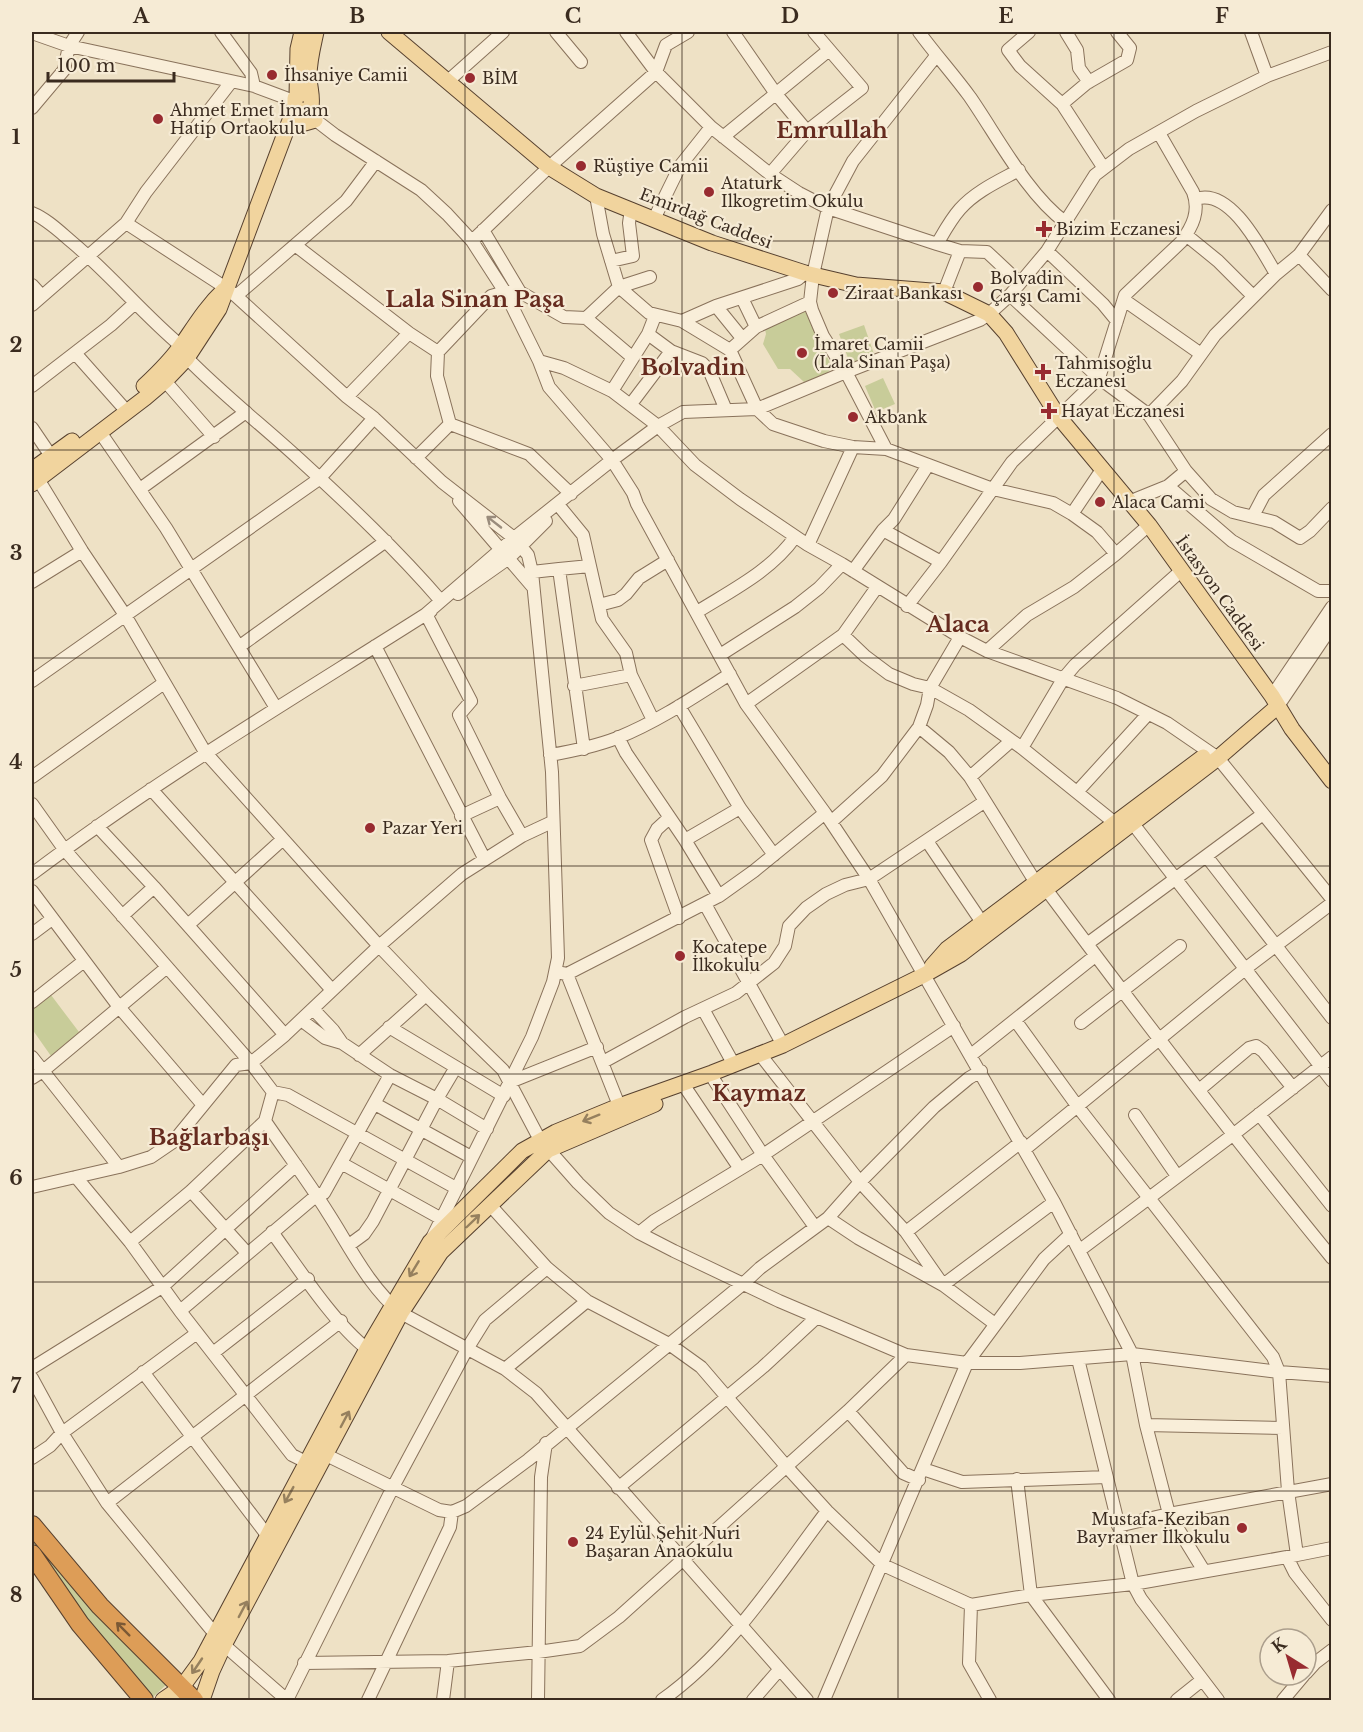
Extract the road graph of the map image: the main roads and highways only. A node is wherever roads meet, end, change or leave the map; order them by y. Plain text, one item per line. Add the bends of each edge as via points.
1 (302, 32) edge
2 (316, 32) edge
3 (389, 32) edge
4 (303, 106) junction
5 (288, 131) junction
6 (989, 314) joint
7 (184, 352) junction
8 (34, 478) edge
9 (1275, 701) junction
10 (1332, 770) edge
11 (1332, 781) edge
12 (1041, 886) junction
13 (924, 975) junction
14 (761, 1056) junction
15 (621, 1112) junction
16 (544, 1145) junction
17 (396, 1309) junction
18 (317, 1459) junction
19 (32, 1525) edge
20 (32, 1554) edge
21 (220, 1640) junction
22 (121, 1674) junction
23 (188, 1694) edge
24 (132, 1701) edge
25 (144, 1701) edge
26 (163, 1701) edge
27 (202, 1701) edge

1 - 4 main road via 298,49
2 - 4 main road
3 - 6 main road, Emirdağ Caddesi via 549,167 596,196 712,243 809,274 856,285 944,292
4 - 5 main road
4 - 5 main road
5 - 7 main road via 231,292
6 - 9 main road, İstasyon Caddesi via 1006,333 1058,416 1131,501
7 - 8 main road via 122,406 51,456
7 - 8 main road via 165,381
9 - 10 main road
9 - 11 main road, İstasyon Caddesi
9 - 12 main road via 1214,755
12 - 13 main road via 961,954
12 - 13 main road via 947,949
13 - 14 main road
14 - 15 main road via 733,1063
14 - 15 main road via 714,1080
15 - 16 main road
17 -> 16 main road via 441,1252
16 -> 17 main road via 522,1151 430,1242
18 -> 17 main road
17 - 18 main road via 368,1349
21 -> 18 main road
18 -> 21 main road via 267,1535
23 -> 19 highway via 100,1606
20 - 22 highway via 80,1624
21 -> 23 main road via 201,1661
21 - 27 main road
22 - 24 highway
22 - 25 highway
23 - 26 main road

